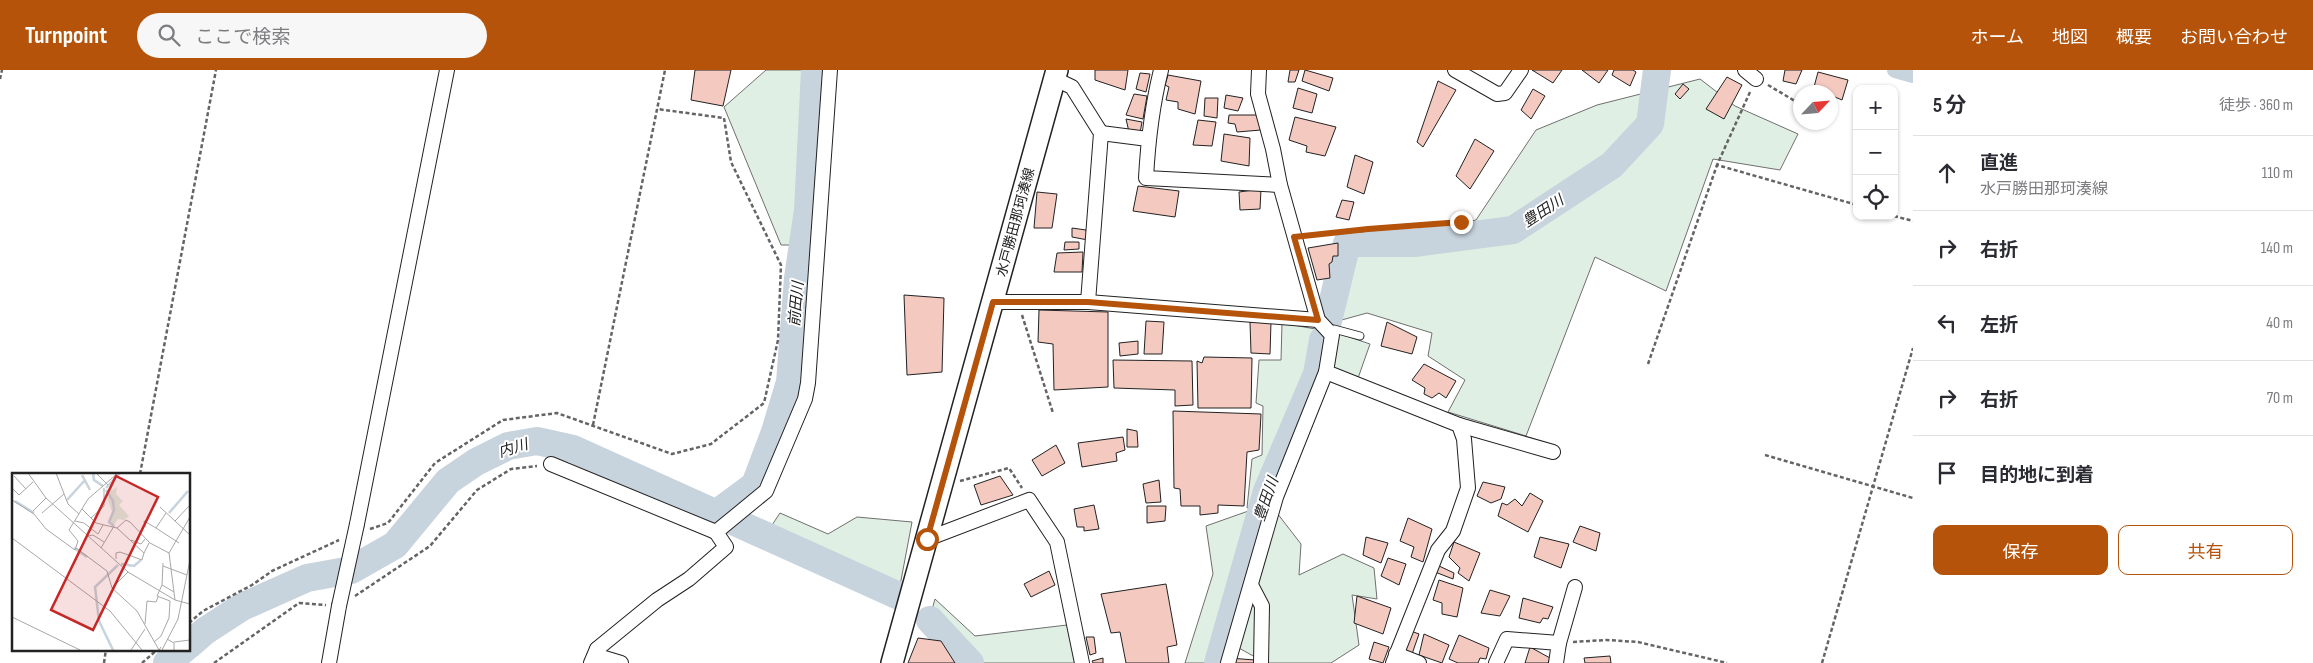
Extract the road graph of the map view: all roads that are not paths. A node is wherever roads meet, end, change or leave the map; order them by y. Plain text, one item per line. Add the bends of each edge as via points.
1 (447, 70) edge
2 (830, 70) edge
3 (1161, 70) edge
4 (1258, 70) edge
5 (1455, 70) edge
6 (1521, 70) edge
7 (1056, 74) edge
8 (1101, 133) junction
9 (1148, 139) junction
10 (1280, 185) junction
11 (993, 302) junction
12 (1088, 302) junction
13 (1318, 320) junction
14 (1329, 333) junction
15 (1360, 336) dead end
16 (1326, 372) junction
17 (1459, 425) junction
18 (1553, 452) dead end
19 (551, 464) road end
20 (719, 529) junction
21 (927, 539) junction
22 (1250, 585) junction
23 (1575, 587) dead end
24 (1559, 643) junction
25 (597, 649) junction
26 (1395, 659) edge
27 (329, 663) edge
28 (591, 663) edge
29 (621, 663) edge
30 (892, 663) edge
31 (1082, 663) edge
32 (1228, 663) edge
33 (1261, 663) edge
34 (1419, 663) edge
35 (1496, 663) edge
36 (1556, 663) edge

1 - 27 street, bridge via 360,528 339,606
2 - 20 street via 805,399 766,491
3 - 9 street via 1152,103
4 - 10 street via 1258,94
5 - 6 street via 1497,94 1505,93
7 - 8 street via 1072,87
7 - 11 main road, 水戸勝田那珂湊線
8 - 9 street
8 - 12 street
9 - 10 street via 1146,178
10 - 13 street
11 - 12 street
11 - 21 main road, 水戸勝田那珂湊線
12 - 13 street
13 - 14 street
14 - 15 lane via 1334,329
14 - 16 street via 1332,335
16 - 17 street
16 - 22 street via 1276,497
17 - 18 street
17 - 26 street via 1464,439 1468,488 1453,532 1438,550
19 - 20 street
20 - 25 street via 726,547
21 - 30 main road, 水戸勝田那珂湊線
21 - 31 street via 1029,500 1057,542
22 - 32 street
22 - 33 street via 1262,606
23 - 24 street
24 - 35 street via 1507,639
24 - 36 street
25 - 28 street
25 - 29 street via 601,657
26 - 34 street

